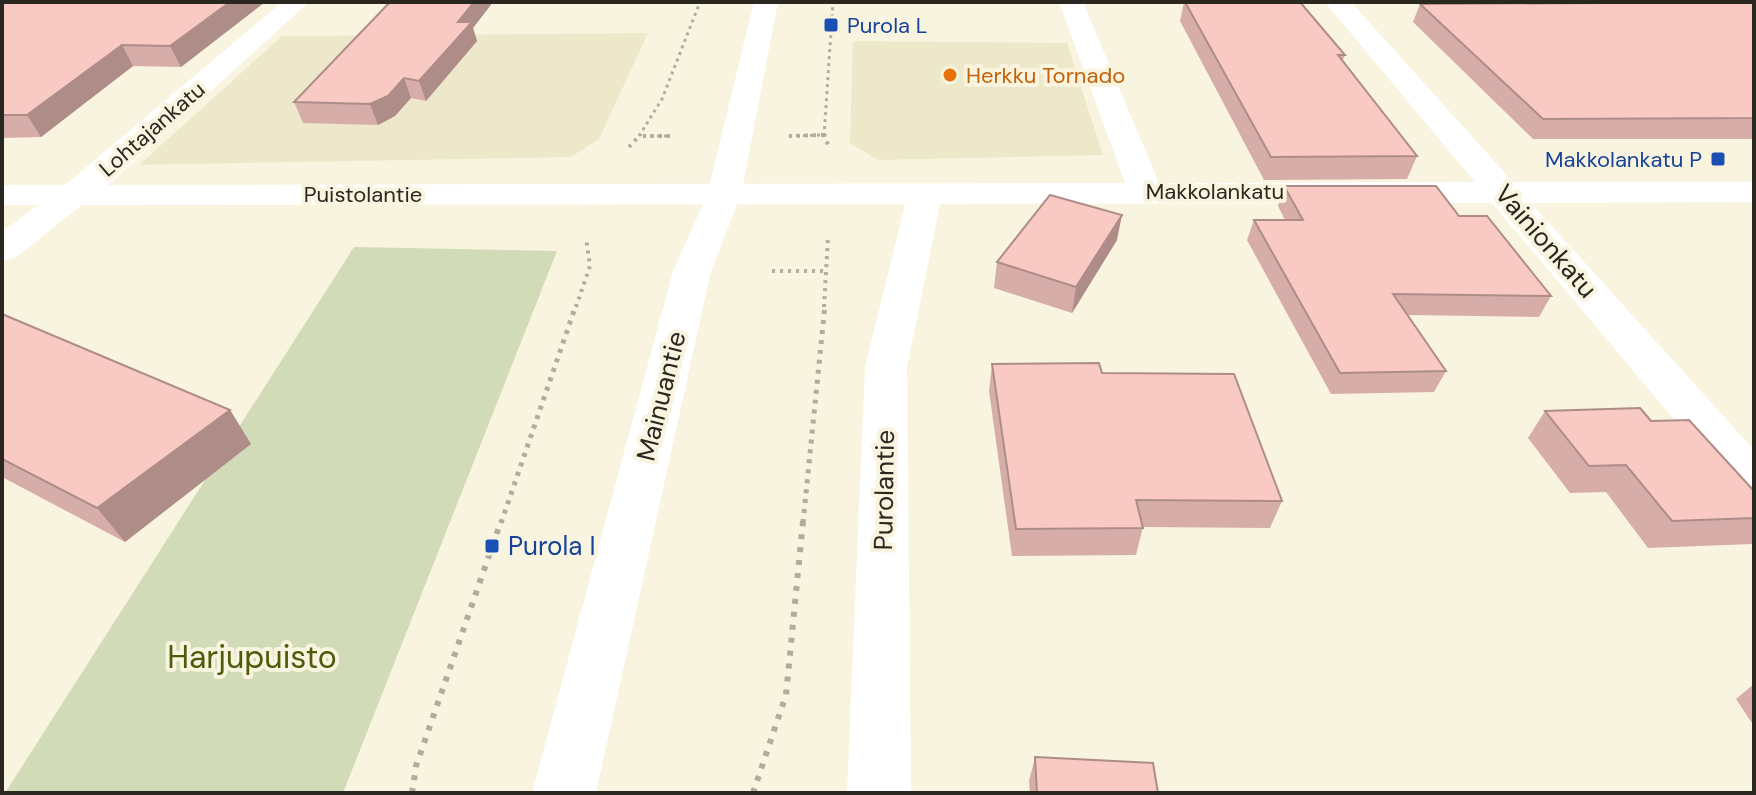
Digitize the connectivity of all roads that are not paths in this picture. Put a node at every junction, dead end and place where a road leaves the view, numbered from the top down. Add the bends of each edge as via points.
1 (297, 2) edge
2 (766, 2) edge
3 (1071, 2) edge
4 (1337, 2) edge
5 (1145, 190) junction
6 (923, 192) junction
7 (1502, 192) junction
8 (1754, 192) edge
9 (72, 194) junction
10 (2, 195) edge
11 (724, 195) junction
12 (2, 250) edge
13 (1754, 481) edge
14 (564, 793) edge
15 (879, 793) edge

1 - 9 street, Lohtajankatu via 111,166
2 - 11 street, Mainuantie
3 - 5 street
4 - 7 street, Vainionkatu
5 - 6 street, Makkolankatu
5 - 7 street, Makkolankatu
6 - 11 street, Makkolankatu
6 - 15 street, Purolantie via 922,218 886,367
7 - 8 street, Makkolankatu
7 - 13 street, Vainionkatu
9 - 10 street, Puistolantie
9 - 11 street, Puistolantie
9 - 12 street, Lohtajankatu
11 - 14 street, Mainuantie via 692,271

